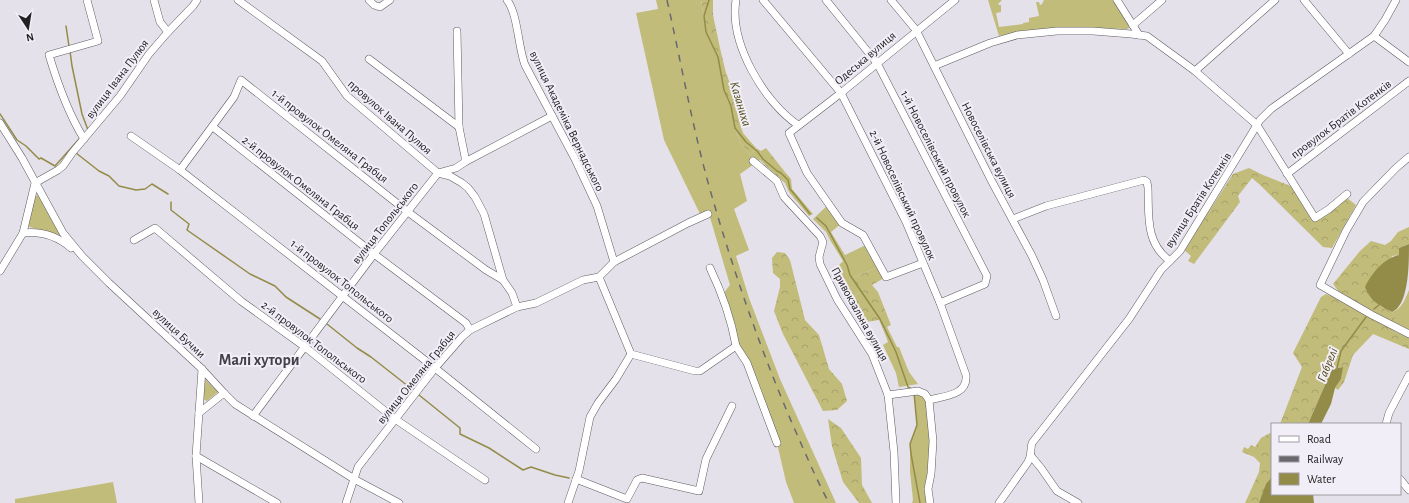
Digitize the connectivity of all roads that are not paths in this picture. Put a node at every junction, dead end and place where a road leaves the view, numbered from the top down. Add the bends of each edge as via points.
1 (87, 0) edge
2 (154, 0) edge
3 (238, 0) edge
4 (369, 0) edge
5 (390, 0) edge
6 (507, 0) edge
7 (736, 0) edge
8 (763, 0) edge
9 (826, 0) edge
10 (892, 0) edge
11 (955, 0) edge
12 (1117, 0) edge
13 (1162, 0) edge
14 (1275, 0) edge
15 (1304, 0) edge
16 (1396, 0) edge
17 (193, 2) edge
18 (1133, 25) junction
19 (916, 30) junction
20 (457, 31) dead end
21 (168, 32) junction
22 (1139, 35) junction
23 (1374, 36) junction
24 (1349, 54) junction
25 (369, 59) dead end
26 (1409, 62) edge
27 (877, 63) junction
28 (934, 66) junction
29 (1195, 71) junction
30 (1409, 81) edge
31 (841, 93) junction
32 (552, 116) junction
33 (0, 123) edge
34 (798, 125) junction
35 (1257, 125) junction
36 (213, 127) junction
37 (459, 127) junction
38 (131, 136) dead end
39 (84, 138) junction
40 (1409, 157) edge
41 (464, 162) junction
42 (753, 162) dead end
43 (180, 170) junction
44 (438, 173) junction
45 (1287, 174) junction
46 (35, 183) junction
47 (1347, 194) dead end
48 (408, 212) junction
49 (708, 214) dead end
50 (1013, 218) junction
51 (23, 233) junction
52 (134, 240) dead end
53 (374, 254) junction
54 (82, 256) junction
55 (1170, 261) junction
56 (614, 262) junction
57 (923, 263) junction
58 (710, 268) dead end
59 (0, 271) edge
60 (599, 277) junction
61 (503, 280) junction
62 (342, 296) junction
63 (940, 303) junction
64 (517, 306) junction
65 (1056, 316) dead end
66 (470, 330) junction
67 (1409, 334) edge
68 (736, 346) junction
69 (305, 347) junction
70 (631, 354) junction
71 (435, 368) junction
72 (202, 369) junction
73 (1409, 375) edge
74 (224, 393) junction
75 (888, 395) junction
76 (929, 400) junction
77 (732, 406) dead end
78 (199, 413) junction
79 (253, 416) junction
80 (396, 419) junction
81 (1386, 423) edge
82 (777, 443) dead end
83 (536, 449) dead end
84 (196, 456) junction
85 (1031, 456) junction
86 (354, 479) junction
87 (576, 479) junction
88 (485, 480) dead end
89 (1401, 480) edge
90 (1409, 490) edge
91 (273, 502) edge
92 (199, 503) edge
93 (346, 503) edge
94 (398, 503) edge
95 (568, 503) edge
96 (896, 503) edge
97 (930, 503) edge
98 (999, 503) edge
99 (1078, 503) edge

1 - 39 street via 98,41 49,55 73,122
2 - 21 street via 160,22
3 - 44 street, провулок Івана Пулюя via 322,61 347,96
4 - 5 street via 380,7
6 - 32 street, вулиця Академіка Вернадського via 514,13 525,65
7 - 34 street via 736,23 750,67 782,112
8 - 31 street, 2-й Новоселівський провулок
9 - 27 street, 1-й Новоселівський провулок
10 - 19 street, Новоселівська вулиця
11 - 19 street, Одеська вулиця
12 - 18 street
13 - 18 street
14 - 29 street
15 - 24 street
16 - 23 street, вулиця Братів Котенків
17 - 21 street, вулиця Івана Пулюя
18 - 22 street
19 - 27 street, Одеська вулиця
19 - 28 street, Новоселівська вулиця
20 - 37 street
21 - 39 street, вулиця Івана Пулюя via 120,96
22 - 28 street via 1057,31 1017,35
22 - 29 street via 1147,36
23 - 24 street, вулиця Братів Котенків
23 - 26 street
24 - 35 street, вулиця Братів Котенків via 1271,109
25 - 37 street
27 - 31 street, Одеська вулиця
27 - 63 street, 1-й Новоселівський провулок via 987,276 985,284
28 - 50 street, Новоселівська вулиця
29 - 35 street
30 - 45 street, провулок Братів Котенків
31 - 34 street, Одеська вулиця
31 - 57 street, 2-й Новоселівський провулок via 906,222
32 - 41 street
32 - 56 street, вулиця Академіка Вернадського via 597,206
33 - 46 street, вулиця Бучми
34 - 57 street, Одеська вулиця via 789,133 807,173 842,223 863,235 886,277
35 - 45 street
35 - 55 street, вулиця Братів Котенків via 1190,237
36 - 43 street
36 - 48 street, 1-й провулок Омеляна Грабця via 234,97 241,80
36 - 53 street, 2-й провулок Омеляна Грабця
37 - 41 street
38 - 43 street, 1-й провулок Топольського
39 - 46 street, вулиця Івана Пулюя via 64,166
40 - 67 street via 1363,202 1320,285
41 - 44 street via 456,168
42 - 75 street, Привокзальна вулиця via 777,181 784,197 820,236 820,264 837,299 872,354
43 - 62 street, 1-й провулок Топольського
44 - 48 street, вулиця Топольського
44 - 61 street via 462,183 475,197 484,214
45 - 47 street via 1315,218
46 - 51 street
46 - 54 street, вулиця Бучми via 63,233
48 - 53 street, вулиця Топольського
48 - 61 street, 1-й провулок Омеляна Грабця
49 - 56 street
50 - 55 street via 1046,206 1144,180 1148,188 1150,230 1154,243
50 - 65 street, Новоселівська вулиця via 1043,280
51 - 54 street via 43,233 55,237
51 - 59 street
52 - 69 street, 2-й провулок Топольського via 155,228 241,301
53 - 62 street, вулиця Топольського
53 - 66 street, 2-й провулок Омеляна Грабця via 466,323
54 - 72 street, вулиця Бучми
55 - 85 street, вулиця Братів Котенків via 1161,270 1129,319 1032,443
56 - 60 street
57 - 63 street, 2-й Новоселівський провулок
58 - 68 street via 730,316
60 - 64 street, вулиця Омеляна Грабця via 583,280 536,303
60 - 70 street
61 - 64 street
62 - 69 street, вулиця Топольського
62 - 71 street, 1-й провулок Топольського
63 - 76 street, 2-й Новоселівський провулок via 967,381 963,388 955,393
64 - 66 street, вулиця Омеляна Грабця
66 - 71 street, вулиця Омеляна Грабця
68 - 70 street via 695,371
68 - 82 street via 747,363
69 - 79 street, вулиця Топольського
69 - 80 street, 2-й провулок Топольського
70 - 87 street via 590,417
71 - 80 street, вулиця Омеляна Грабця
71 - 83 street, 1-й провулок Топольського
72 - 74 street, вулиця Бучми
72 - 78 street
73 - 81 street
74 - 78 street
74 - 79 street, вулиця Бучми
75 - 76 street via 918,390
75 - 96 street, Привокзальна вулиця
76 - 97 street via 933,441 928,489
77 - 87 street via 706,459 699,491 642,478 638,480 627,499
78 - 84 street
79 - 86 street, вулиця Бучми
80 - 86 street, вулиця Омеляна Грабця via 358,467
80 - 88 street, 2-й провулок Топольського
84 - 91 street
84 - 92 street
85 - 98 street, вулиця Братів Котенків
85 - 99 street via 1057,491
86 - 93 street, вулиця Омеляна Грабця
86 - 94 street, вулиця Бучми
87 - 95 street
89 - 90 street

